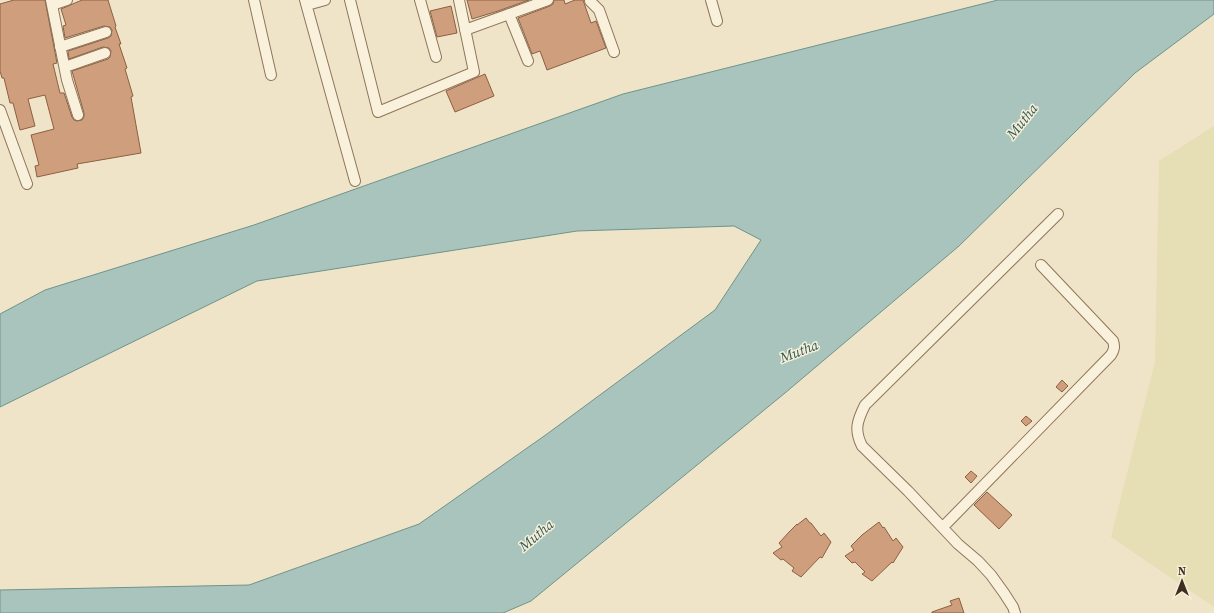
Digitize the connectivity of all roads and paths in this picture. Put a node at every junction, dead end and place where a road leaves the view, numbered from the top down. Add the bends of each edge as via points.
1 (67, 0) edge
2 (254, 0) edge
3 (325, 0) edge
4 (350, 0) edge
5 (420, 0) edge
6 (459, 0) edge
7 (548, 0) edge
8 (590, 0) edge
9 (711, 0) edge
10 (51, 3) edge
11 (306, 3) edge
12 (509, 14) junction
13 (717, 21) dead end
14 (465, 30) junction
15 (106, 32) dead end
16 (60, 47) junction
17 (614, 52) dead end
18 (105, 53) dead end
19 (436, 57) dead end
20 (528, 61) dead end
21 (64, 67) junction
22 (271, 75) dead end
23 (0, 110) edge
24 (78, 115) dead end
25 (355, 181) dead end
26 (27, 184) dead end
27 (1058, 214) dead end
28 (1041, 266) dead end
29 (943, 527) junction
30 (1015, 613) edge

1 - 10 street
2 - 22 street
3 - 11 street
4 - 14 street via 378,112 474,72
5 - 19 street
6 - 14 street
7 - 12 street
8 - 17 street via 599,10
9 - 13 street
10 - 16 street
11 - 25 street
12 - 14 street
12 - 20 street
15 - 16 street
16 - 21 street
18 - 21 street
21 - 24 street
23 - 26 street
27 - 29 street via 865,405 859,418 858,439 862,446
28 - 29 street via 1112,341 1113,352
29 - 30 street via 991,575

